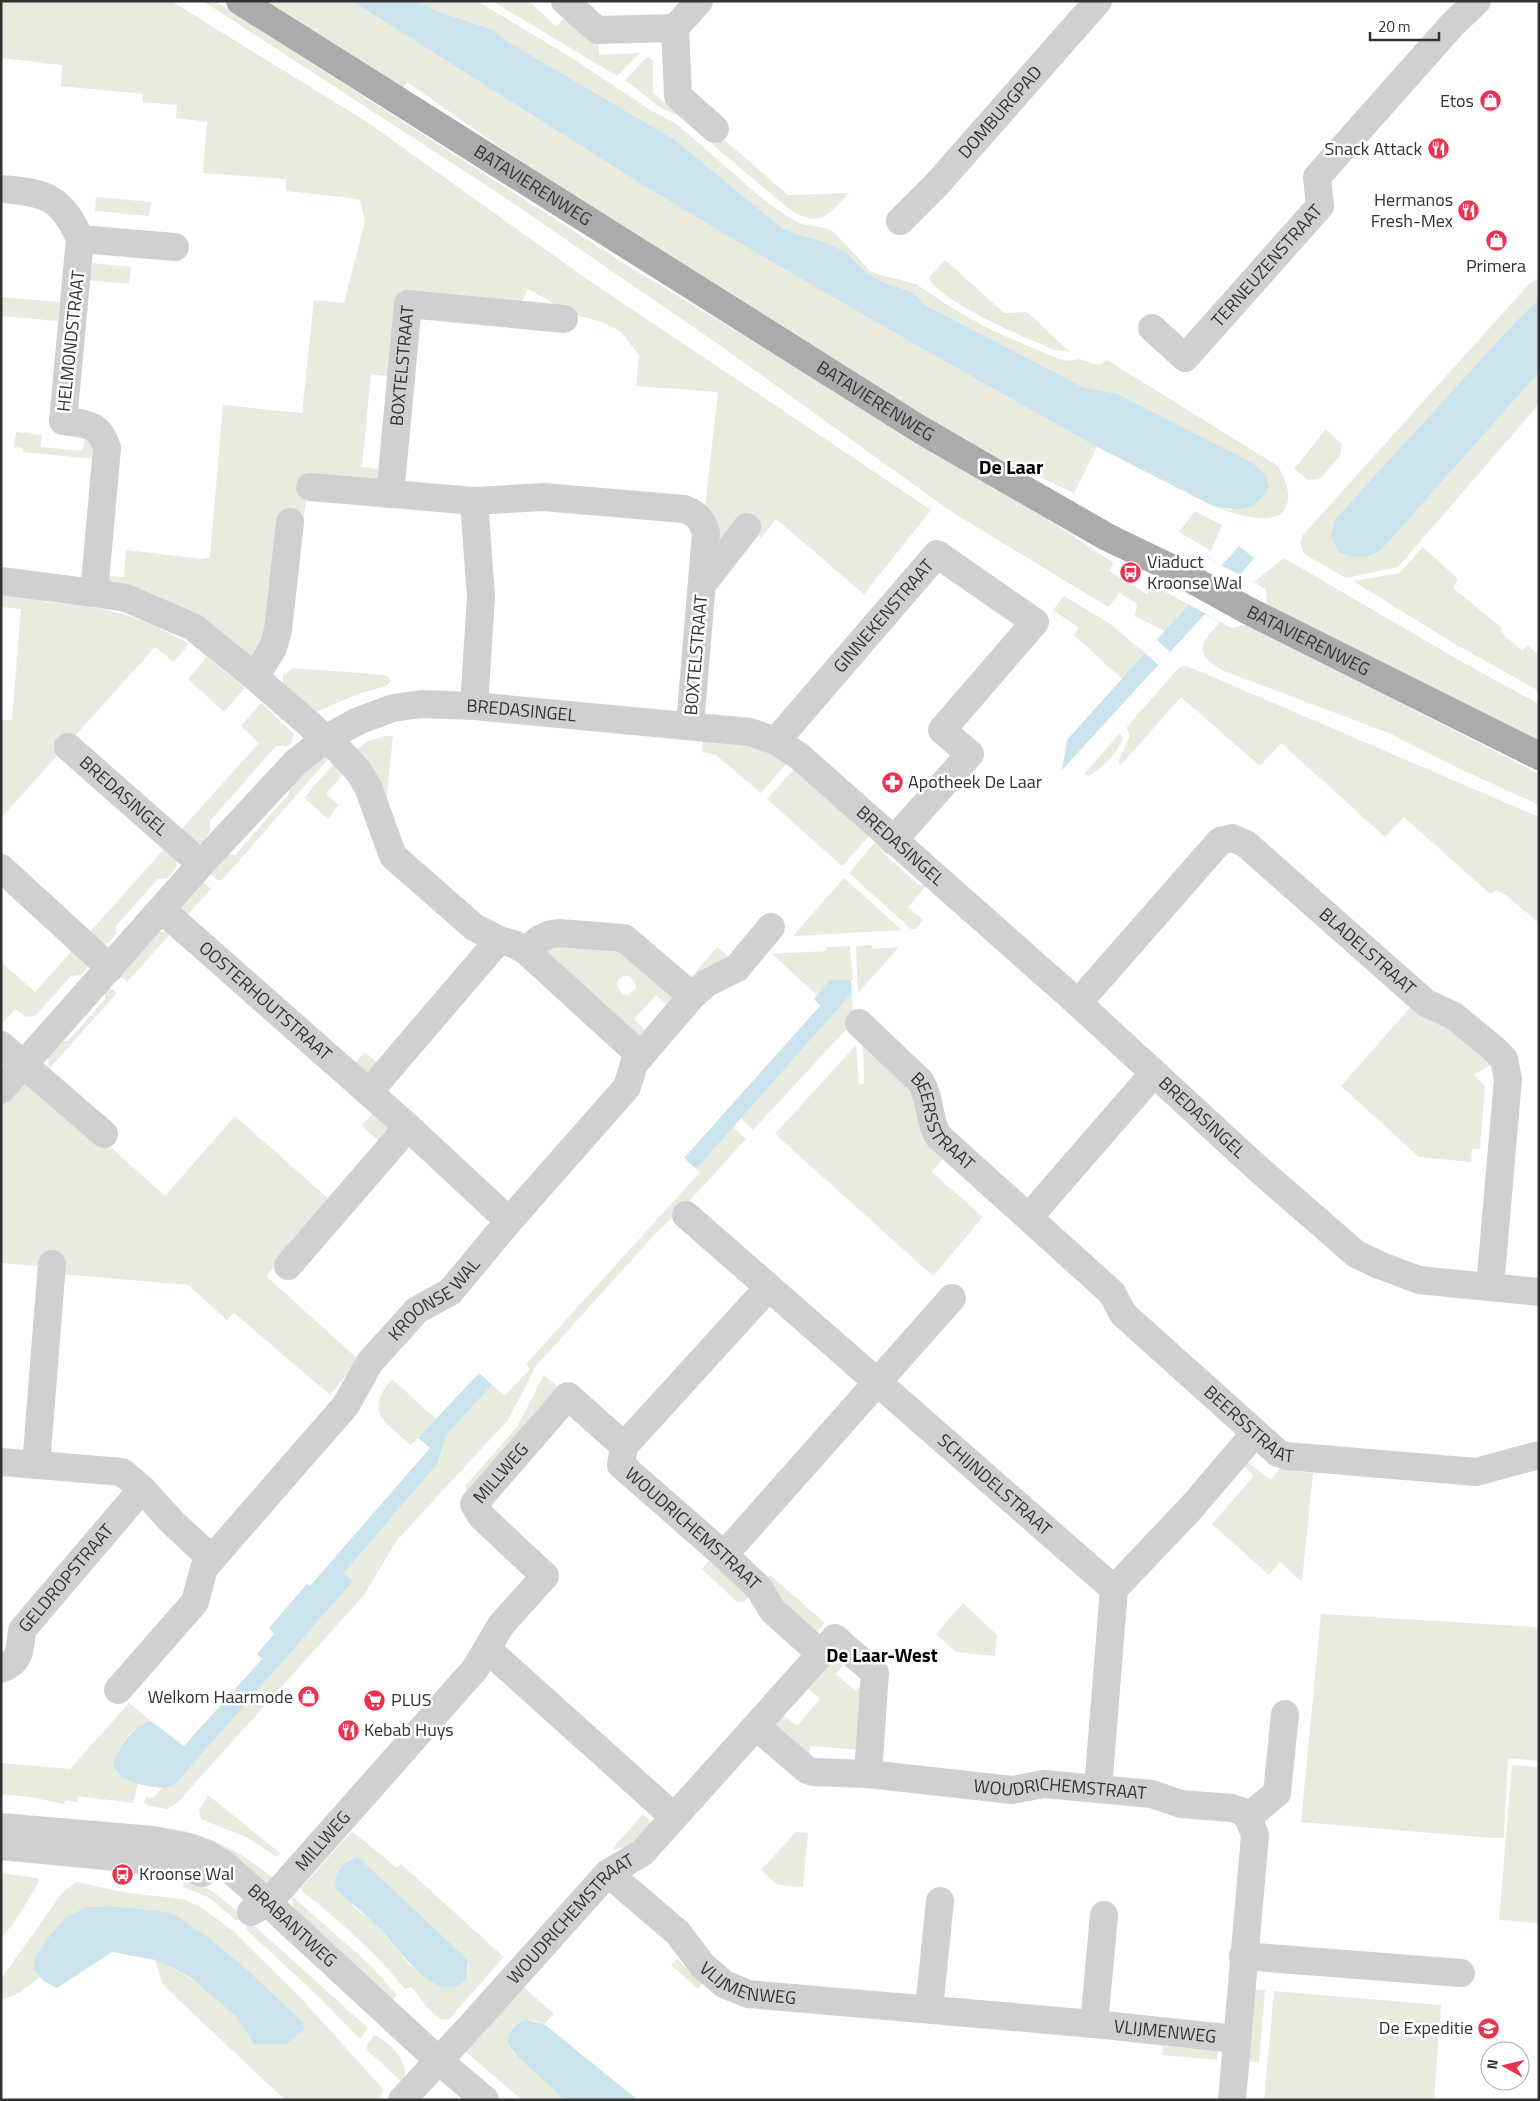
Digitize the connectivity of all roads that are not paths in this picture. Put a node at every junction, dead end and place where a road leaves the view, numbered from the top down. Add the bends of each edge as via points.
1 (240, 1) edge
2 (565, 1) edge
3 (699, 1) edge
4 (1098, 1) edge
5 (1477, 1) edge
6 (675, 28) junction
7 (715, 129) dead end
8 (1, 189) edge
9 (900, 221) dead end
10 (80, 240) junction
11 (175, 246) dead end
12 (564, 318) dead end
13 (1152, 328) dead end
14 (310, 486) dead end
15 (390, 494) junction
16 (474, 501) junction
17 (290, 522) dead end
18 (747, 527) dead end
19 (1, 581) edge
20 (702, 584) junction
21 (94, 593) junction
22 (255, 677) junction
23 (474, 706) junction
24 (690, 725) junction
25 (326, 739) junction
26 (776, 741) junction
27 (68, 746) dead end
28 (1539, 756) edge
29 (893, 841) junction
30 (201, 864) junction
31 (1, 868) edge
32 (162, 909) junction
33 (771, 927) dead end
34 (499, 940) junction
35 (526, 951) junction
36 (110, 968) junction
37 (692, 996) junction
38 (1078, 1003) junction
39 (859, 1023) dead end
40 (1, 1045) edge
41 (641, 1056) junction
42 (24, 1064) junction
43 (1154, 1073) junction
44 (1, 1090) edge
45 (369, 1092) junction
46 (408, 1127) junction
47 (104, 1134) dead end
48 (686, 1215) dead end
49 (1029, 1217) junction
50 (509, 1220) junction
51 (52, 1264) dead end
52 (288, 1266) dead end
53 (1490, 1287) junction
54 (768, 1288) junction
55 (1539, 1292) edge
56 (952, 1298) dead end
57 (876, 1381) junction
58 (1255, 1433) junction
59 (624, 1446) junction
60 (1539, 1455) edge
61 (1, 1462) edge
62 (36, 1465) junction
63 (142, 1489) junction
64 (724, 1555) junction
65 (212, 1559) junction
66 (1114, 1589) junction
67 (487, 1649) junction
68 (821, 1654) junction
69 (1, 1669) edge
70 (118, 1690) dead end
71 (1285, 1714) dead end
72 (756, 1726) junction
73 (868, 1774) junction
74 (1098, 1789) junction
75 (1248, 1817) junction
76 (674, 1818) junction
77 (1, 1827) edge
78 (1, 1846) edge
79 (608, 1873) junction
80 (940, 1901) dead end
81 (260, 1907) junction
82 (1104, 1915) dead end
83 (1243, 1956) junction
84 (1461, 1973) dead end
85 (929, 2009) junction
86 (1094, 2024) junction
87 (1236, 2038) junction
88 (433, 2066) junction
89 (402, 2100) edge
90 (458, 2100) edge
91 (485, 2100) edge
92 (1232, 2100) edge

1 - 28 main road, BATAVIERENWEG via 922,430 1107,537
2 - 6 street via 597,30
3 - 6 street
4 - 9 street, DOMBURGPAD via 938,183
5 - 13 street, TERNEUZENSTRAAT via 1317,177 1320,206 1185,358
6 - 7 street via 678,96
8 - 10 street via 36,192 47,197 66,213
10 - 11 street
10 - 21 street, HELMONDSTRAAT via 63,421 95,428 103,436 107,448
12 - 15 street, BOXTELSTRAAT via 408,304
14 - 15 street, BOXTELSTRAAT
15 - 16 street, BOXTELSTRAAT
16 - 20 street, BOXTELSTRAAT via 543,497 684,509 696,513 706,533
16 - 23 street via 481,597
17 - 22 street via 278,630 273,648
18 - 20 street, BOXTELSTRAAT
19 - 21 street
20 - 24 street, BOXTELSTRAAT
21 - 22 street via 126,598 193,627
22 - 25 street
23 - 24 street, BREDASINGEL
23 - 25 street, BREDASINGEL via 421,704 393,708 358,721
24 - 26 street, BREDASINGEL via 750,732
25 - 30 street, BREDASINGEL via 296,762
25 - 34 street via 359,772 368,787 393,856 474,927
26 - 29 street, BREDASINGEL via 798,756
26 - 29 street, GINNEKENSTRAAT via 937,554 1035,622 942,730 970,754
27 - 30 street, BREDASINGEL
29 - 38 street, BREDASINGEL
30 - 32 street, BREDASINGEL
31 - 36 street
32 - 36 street, BREDASINGEL
32 - 45 street, OOSTERHOUTSTRAAT
33 - 37 street, KROONSE WAL via 737,968 707,983
34 - 35 street
34 - 45 street
35 - 37 street via 537,939 548,934 624,938
35 - 41 street
36 - 42 street, BREDASINGEL
37 - 41 street, KROONSE WAL
38 - 43 street, BREDASINGEL
38 - 53 street, BLADELSTRAAT via 1220,841 1232,838 1246,844 1426,1003 1454,1016 1504,1059 1508,1080
39 - 49 street, BEERSSTRAAT via 921,1082 926,1091 931,1124 938,1136
40 - 42 street
41 - 50 street, KROONSE WAL via 634,1064 627,1087
42 - 44 street, BREDASINGEL
42 - 47 street
43 - 49 street
43 - 53 street, BREDASINGEL via 1356,1254 1419,1280
45 - 46 street, OOSTERHOUTSTRAAT
46 - 50 street, OOSTERHOUTSTRAAT
46 - 52 street
48 - 54 street, SCHIJNDELSTRAAT
49 - 58 street, BEERSSTRAAT via 1112,1293 1123,1314
50 - 65 street, KROONSE WAL via 450,1292 417,1310 370,1362 346,1405
51 - 62 street
53 - 55 street, BREDASINGEL
54 - 57 street, SCHIJNDELSTRAAT
54 - 59 street, WOUDRICHEMSTRAAT
56 - 57 street
57 - 64 street
57 - 66 street, SCHIJNDELSTRAAT
58 - 60 street, BEERSSTRAAT via 1286,1456 1476,1472
58 - 66 street
59 - 64 street, WOUDRICHEMSTRAAT via 621,1465
59 - 67 street, MILLWEG via 568,1396 474,1504 480,1516 545,1576 501,1625
61 - 62 street
62 - 63 street via 122,1472
63 - 65 street
63 - 69 street, GELDROPSTRAAT via 22,1630 20,1656 11,1666
64 - 68 street, WOUDRICHEMSTRAAT via 759,1588 772,1611
65 - 70 street, KROONSE WAL via 204,1568 195,1602
66 - 74 street
67 - 76 street
67 - 81 street, MILLWEG via 475,1669
68 - 72 street, WOUDRICHEMSTRAAT
68 - 73 street, WOUDRICHEMSTRAAT via 835,1638 875,1673
71 - 75 street via 1278,1792
72 - 73 street, WOUDRICHEMSTRAAT via 807,1770
72 - 76 street, WOUDRICHEMSTRAAT
73 - 74 street, WOUDRICHEMSTRAAT via 1012,1790 1044,1784
74 - 75 street, WOUDRICHEMSTRAAT via 1152,1794 1181,1804 1232,1808
75 - 83 street via 1254,1834
76 - 79 street, WOUDRICHEMSTRAAT via 642,1853
77 - 81 street, BRABANTWEG via 151,1840 188,1847 225,1865
78 - 81 street, BRABANTWEG via 178,1863 198,1870
79 - 85 street, VLIJMENWEG via 678,1933 703,1966 724,1984 748,1994
79 - 88 street, WOUDRICHEMSTRAAT
80 - 85 street
81 - 88 street, BRABANTWEG
82 - 86 street, VLIJMENWEG
83 - 84 street
83 - 87 street
85 - 86 street, VLIJMENWEG
86 - 87 street, VLIJMENWEG
87 - 92 street
88 - 89 street, WOUDRICHEMSTRAAT
88 - 90 street, BRABANTWEG
88 - 91 street, BRABANTWEG

